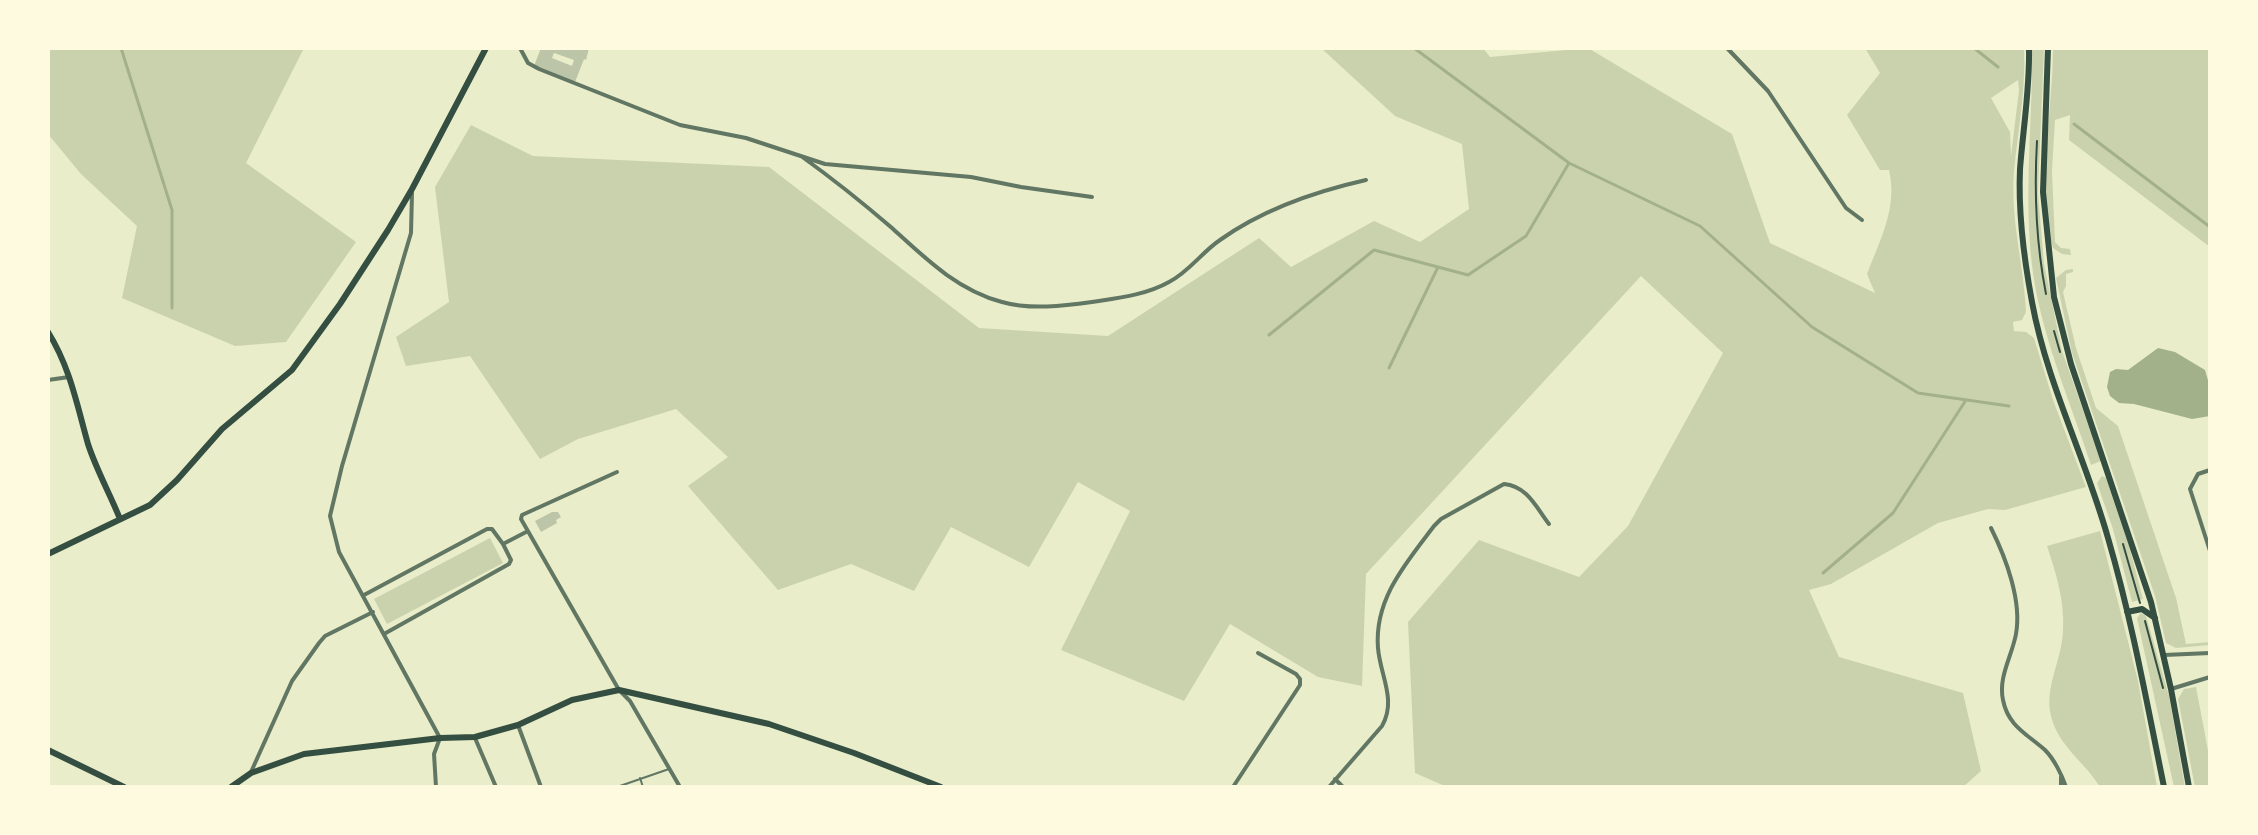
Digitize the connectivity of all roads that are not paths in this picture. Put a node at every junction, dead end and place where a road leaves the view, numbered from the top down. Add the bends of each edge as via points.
1 (486, 48) edge
2 (520, 48) edge
3 (1727, 48) edge
4 (2029, 48) edge
5 (2048, 48) edge
6 (801, 156) junction
7 (1366, 180) dead end
8 (412, 189) junction
9 (1092, 197) dead end
10 (1862, 220) dead end
11 (48, 332) edge
12 (70, 377) junction
13 (48, 380) edge
14 (2105, 465) junction
15 (2210, 470) edge
16 (2088, 471) junction
17 (617, 472) dead end
18 (120, 519) junction
19 (1549, 524) dead end
20 (1991, 528) dead end
21 (528, 531) junction
22 (503, 544) junction
23 (2210, 551) edge
24 (48, 554) edge
25 (364, 595) junction
26 (373, 612) junction
27 (2127, 612) junction
28 (2155, 618) junction
29 (384, 634) junction
30 (1258, 653) dead end
31 (2210, 653) edge
32 (2163, 656) junction
33 (2210, 677) edge
34 (619, 690) junction
35 (2168, 692) junction
36 (518, 725) junction
37 (475, 737) junction
38 (440, 738) junction
39 (48, 750) edge
40 (670, 769) junction
41 (251, 773) junction
42 (640, 778) junction
43 (1335, 779) junction
44 (124, 787) edge
45 (231, 787) edge
46 (436, 787) edge
47 (496, 787) edge
48 (541, 787) edge
49 (617, 787) edge
50 (643, 787) edge
51 (680, 787) edge
52 (941, 787) edge
53 (1233, 787) edge
54 (1329, 787) edge
55 (1343, 787) edge
56 (2063, 787) edge
57 (2164, 787) edge
58 (2189, 787) edge

1 - 8 main road
2 - 6 street via 528,63 539,69 656,116
3 - 10 street via 1768,91 1846,208
4 - 16 main road via 2020,172 2024,247 2044,354
5 - 14 main road via 2043,192 2051,275 2071,364
6 - 7 street via 962,285 1002,303 1042,307 1131,296 1168,283 1220,240 1266,215 1329,188
6 - 9 street via 838,166 971,177
8 - 18 main road via 292,370 222,429 150,505
8 - 25 street via 411,233 330,516 339,552
11 - 12 main road
12 - 13 street
12 - 18 main road via 89,447
14 - 16 main road
14 - 28 main road
15 - 23 street via 2198,474 2190,489
16 - 27 main road
17 - 21 street via 522,515
18 - 24 main road
19 - 43 street via 1525,492 1504,484 1434,526 1393,580 1382,609 1377,649 1388,715
20 - 56 street via 2017,621 2002,698 2018,730 2049,754
21 - 22 street
21 - 34 street
22 - 25 street via 487,529
22 - 29 street via 509,564
25 - 26 street
26 - 29 street
26 - 41 street via 319,643 292,681
27 - 28 main road via 2142,609
27 - 57 main road
28 - 32 main road
29 - 38 street
30 - 53 street via 1296,674 1300,685
31 - 32 street
32 - 35 main road
33 - 35 street
34 - 36 main road via 572,700
34 - 40 street
34 - 52 main road via 769,724
35 - 58 main road
36 - 37 main road
36 - 48 street
37 - 38 main road
37 - 47 street
38 - 41 main road via 304,754
38 - 46 street via 434,754
39 - 44 main road
40 - 42 lane
40 - 51 street
41 - 45 main road
42 - 49 lane
42 - 50 lane
43 - 54 street
43 - 55 street

